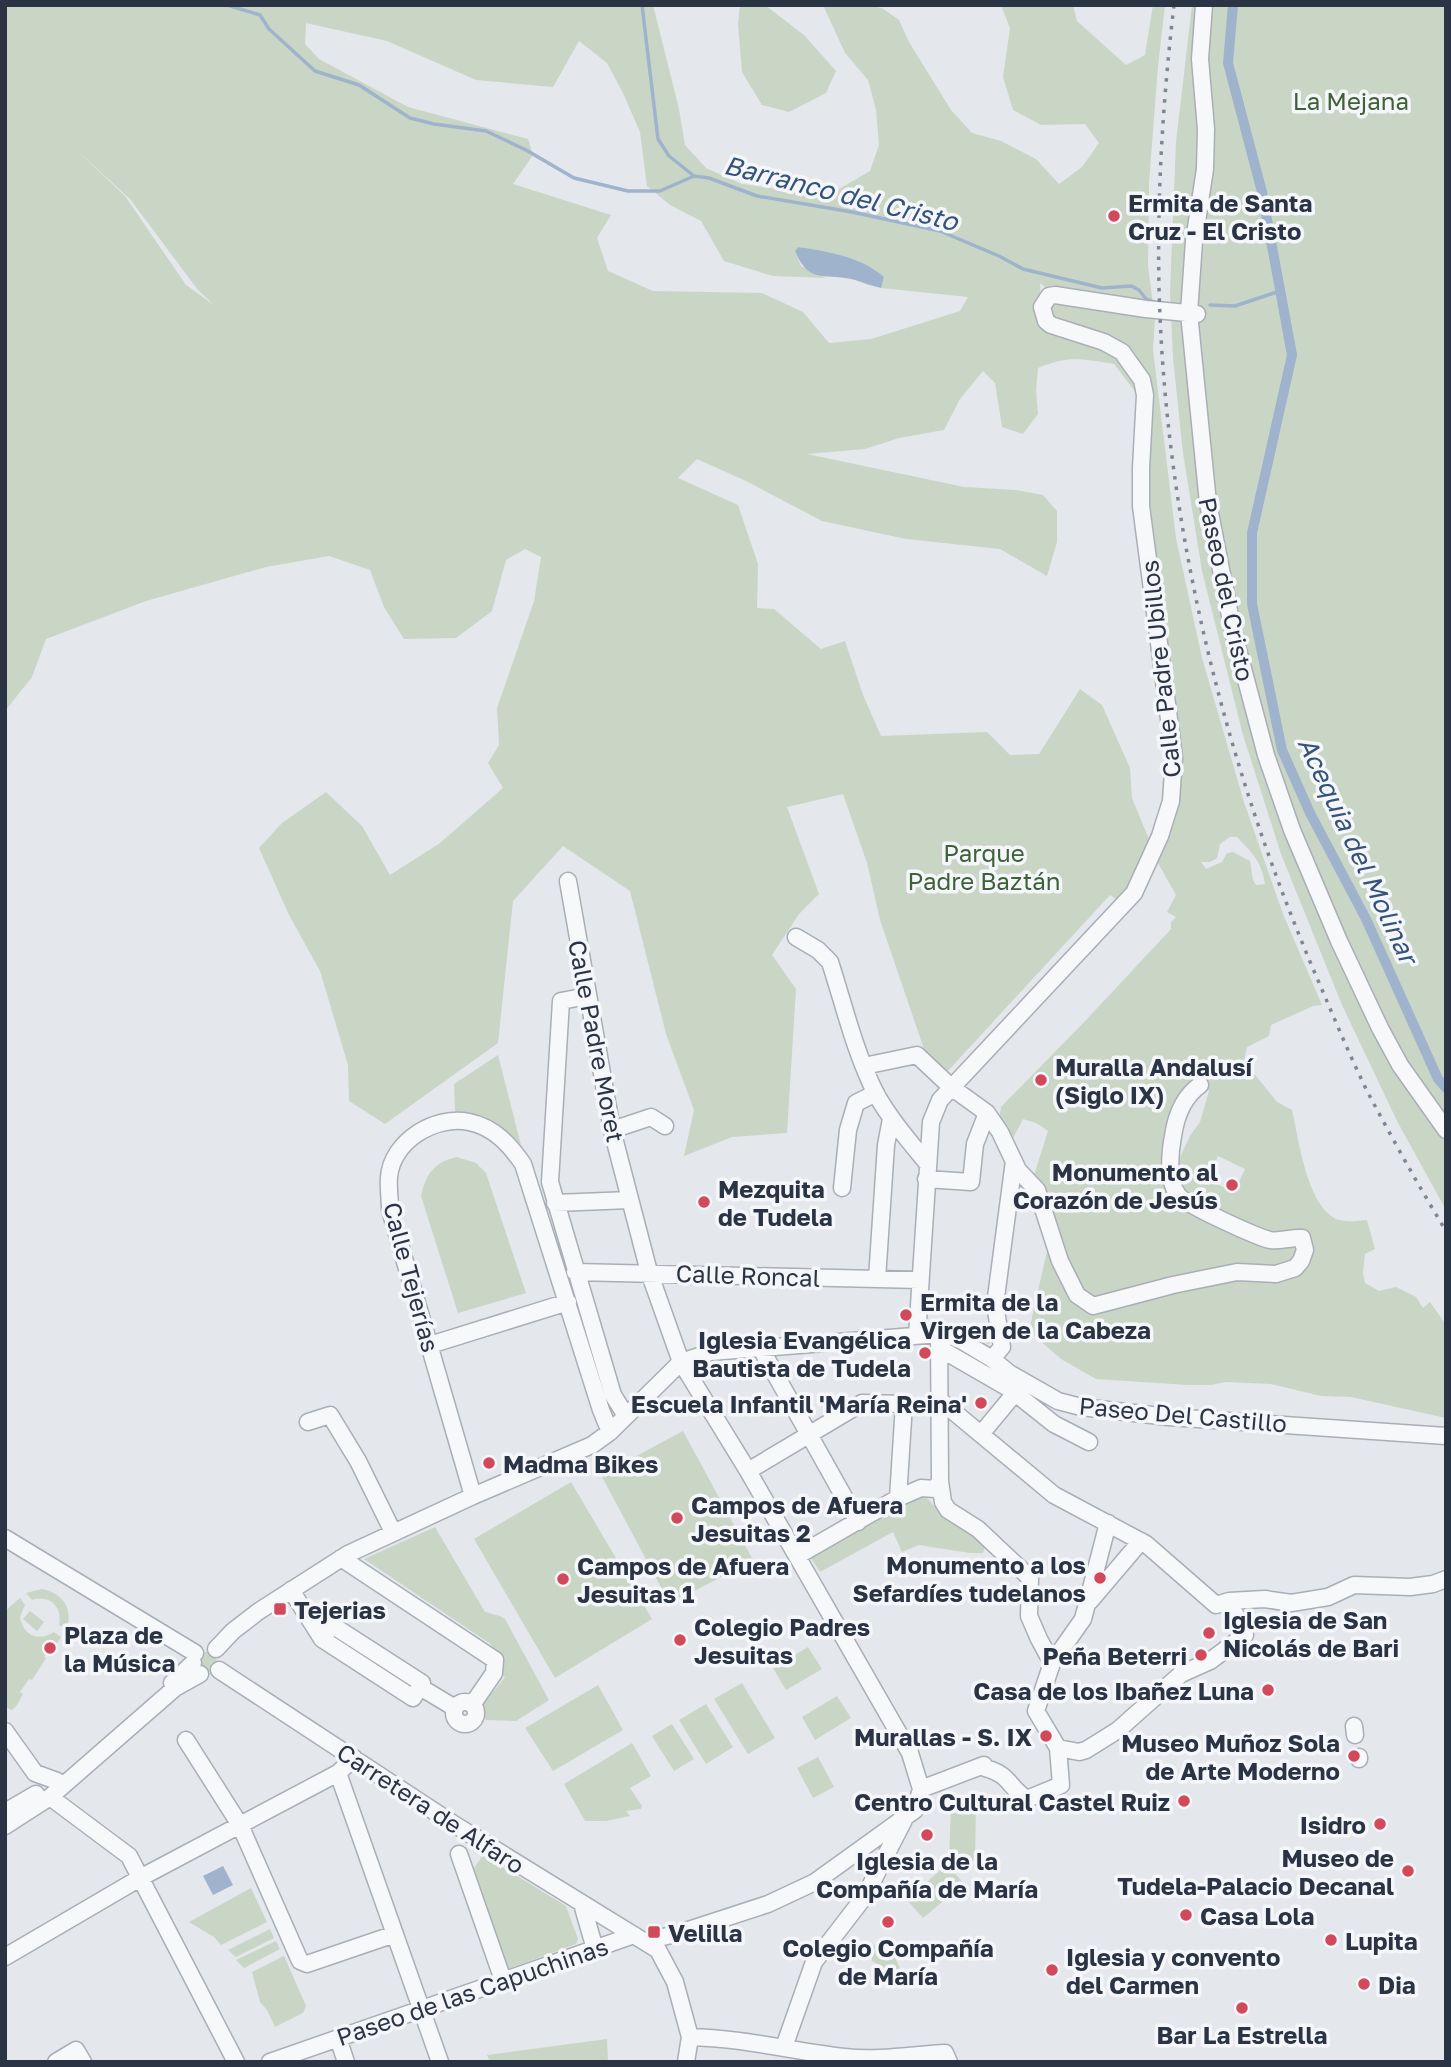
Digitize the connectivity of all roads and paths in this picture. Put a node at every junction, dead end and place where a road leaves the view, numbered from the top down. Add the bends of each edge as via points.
1 (1204, 5) edge
2 (1193, 313) junction
3 (568, 881) dead end
4 (796, 937) dead end
5 (588, 996) junction
6 (864, 1066) junction
7 (1200, 1085) dead end
8 (951, 1087) junction
9 (876, 1093) junction
10 (987, 1113) junction
11 (891, 1119) junction
12 (665, 1126) dead end
13 (612, 1130) junction
14 (1446, 1130) edge
15 (1014, 1161) junction
16 (926, 1171) junction
17 (842, 1188) dead end
18 (630, 1200) junction
19 (555, 1203) junction
20 (575, 1272) junction
21 (649, 1272) junction
22 (877, 1279) junction
23 (920, 1280) junction
24 (568, 1302) junction
25 (917, 1336) junction
26 (939, 1341) junction
27 (430, 1345) junction
28 (760, 1347) junction
29 (992, 1359) junction
30 (681, 1362) junction
31 (1015, 1393) junction
32 (942, 1402) junction
33 (626, 1416) junction
34 (308, 1422) dead end
35 (610, 1432) junction
36 (807, 1434) junction
37 (981, 1434) junction
38 (1446, 1436) edge
39 (1089, 1442) dead end
40 (748, 1471) junction
41 (898, 1479) junction
42 (940, 1481) junction
43 (473, 1496) junction
44 (898, 1498) junction
45 (858, 1522) junction
46 (1108, 1523) junction
47 (393, 1532) junction
48 (5, 1538) edge
49 (1145, 1543) junction
50 (797, 1556) junction
51 (341, 1558) junction
52 (1446, 1579) edge
53 (291, 1590) junction
54 (1229, 1601) junction
55 (1085, 1612) junction
56 (216, 1649) junction
57 (196, 1663) junction
58 (1052, 1663) junction
59 (219, 1670) junction
60 (5, 1731) edge
61 (187, 1740) dead end
62 (1058, 1748) junction
63 (354, 1758) junction
64 (35, 1773) junction
65 (338, 1773) junction
66 (57, 1781) junction
67 (921, 1789) junction
68 (50, 1797) junction
69 (21, 1803) junction
70 (5, 1812) edge
71 (905, 1818) junction
72 (240, 1825) junction
73 (5, 1826) edge
74 (459, 1854) dead end
75 (140, 1878) junction
76 (582, 1905) junction
77 (395, 1934) junction
78 (640, 1938) junction
79 (595, 1948) junction
80 (5, 1957) edge
81 (503, 1980) junction
82 (422, 2009) junction
83 (690, 2037) junction
84 (338, 2038) junction
85 (784, 2047) junction
86 (947, 2057) edge
87 (56, 2062) edge
88 (83, 2062) edge
89 (236, 2062) edge
90 (270, 2062) edge
91 (346, 2062) edge
92 (440, 2062) edge
93 (686, 2062) edge

1 - 2 street, Paseo del Cristo via 1200,59 1205,169 1194,242
2 - 8 street, Calle Padre Ubillos via 1055,295 1042,307 1051,325 1122,352 1142,380 1141,506 1174,757 1171,801 1134,892
2 - 14 street, Paseo del Cristo via 1209,514 1233,631 1266,755 1292,830 1380,1028
3 - 5 street, Calle Padre Moret
4 - 6 street via 830,962
5 - 13 street, Calle Padre Moret
5 - 19 street via 561,1001 550,1182
6 - 8 street via 917,1055
6 - 9 street
7 - 15 street via 1189,1093 1174,1127 1171,1164 1177,1195 1272,1241 1302,1238 1305,1250 1295,1268 1276,1274 1237,1272 1093,1306 1077,1295 1059,1261 1037,1190
8 - 10 street
8 - 16 street, Calle Padre Ubillos via 931,1122
9 - 11 street
9 - 17 street via 856,1103 848,1130
10 - 15 street
10 - 16 street via 975,1144 971,1182
11 - 16 street
11 - 22 street
12 - 13 street via 651,1117
13 - 18 street, Calle Padre Moret
15 - 29 street via 995,1305 1002,1347
16 - 23 street, Calle Padre Ubillos
18 - 19 street
18 - 21 street, Calle Padre Moret
19 - 20 street
20 - 21 street, Calle Roncal
20 - 33 street via 613,1395
21 - 22 street, Calle Roncal
21 - 30 street, Calle Padre Moret
22 - 23 street, Calle Roncal
23 - 25 street, Calle Padre Ubillos
24 - 27 street
24 - 27 street, Calle Tejerías via 523,1164 508,1142 468,1122 442,1122 415,1135 396,1153 388,1176 390,1210
24 - 35 street, Calle Tejerías
25 - 26 street
25 - 28 street
26 - 29 street, Paseo Del Castillo via 957,1338
26 - 31 street
26 - 32 street
27 - 43 street, Calle Tejerías
28 - 30 street via 711,1352
28 - 36 street
29 - 38 street, Paseo Del Castillo via 1009,1374 1058,1401 1102,1411
30 - 33 street
30 - 40 street, Calle Padre Moret
31 - 37 street
31 - 39 street via 1054,1424
32 - 37 street
32 - 42 street
33 - 35 street
34 - 47 street via 330,1415
35 - 43 street via 592,1445
36 - 40 street
36 - 41 street via 862,1403 904,1404
36 - 45 street
37 - 46 street via 1054,1495
40 - 50 street, Calle Padre Moret
41 - 42 street
41 - 44 street
42 - 44 street via 935,1489 921,1488
42 - 58 street via 948,1510 978,1530 1030,1578 1029,1616
43 - 47 street
44 - 45 street
45 - 50 street
46 - 49 street
46 - 55 street
47 - 51 street
48 - 57 street
49 - 54 street via 1210,1601 1216,1605
49 - 55 street
50 - 67 street, Calle Padre Moret via 910,1754
51 - 53 street
51 - 53 street via 495,1660 494,1672 463,1707 420,1687 422,1683 332,1625 322,1639
52 - 54 street via 1410,1587 1354,1585 1328,1597 1291,1603
53 - 56 street via 233,1631
54 - 62 street via 1245,1635 1210,1661 1181,1674 1118,1730 1079,1752
55 - 58 street
56 - 57 street via 202,1647
56 - 59 street via 222,1657
57 - 59 street via 212,1675
57 - 66 street
57 - 68 street
58 - 62 street via 1036,1711
59 - 63 street, Carretera de Alfaro
60 - 64 street
61 - 72 street
62 - 67 street via 1061,1785 1038,1795 1020,1795 1005,1775 984,1765
63 - 65 street
63 - 76 street, Carretera de Alfaro
64 - 66 street
64 - 69 street
65 - 72 street
65 - 77 street
66 - 69 street
67 - 71 street via 915,1810
68 - 73 street
68 - 75 street via 129,1856
69 - 70 street
71 - 78 street, Paseo de las Capuchinas via 815,1882 780,1899 676,1934
71 - 85 street via 864,1896 813,1963
72 - 75 street
72 - 77 street via 300,1961 307,1964
74 - 81 street
75 - 80 street
75 - 89 street
76 - 78 street, Carretera de Alfaro
76 - 79 street
77 - 82 street
78 - 79 street, Paseo de las Capuchinas
78 - 83 street, Carretera de Alfaro via 658,1950 667,1964
79 - 81 street, Paseo de las Capuchinas
81 - 82 street, Paseo de las Capuchinas
82 - 84 street, Paseo de las Capuchinas
82 - 92 street
83 - 85 street
83 - 93 street
84 - 90 street, Paseo de las Capuchinas
84 - 91 street
85 - 86 street via 870,2059
87 - 88 street via 76,2050

